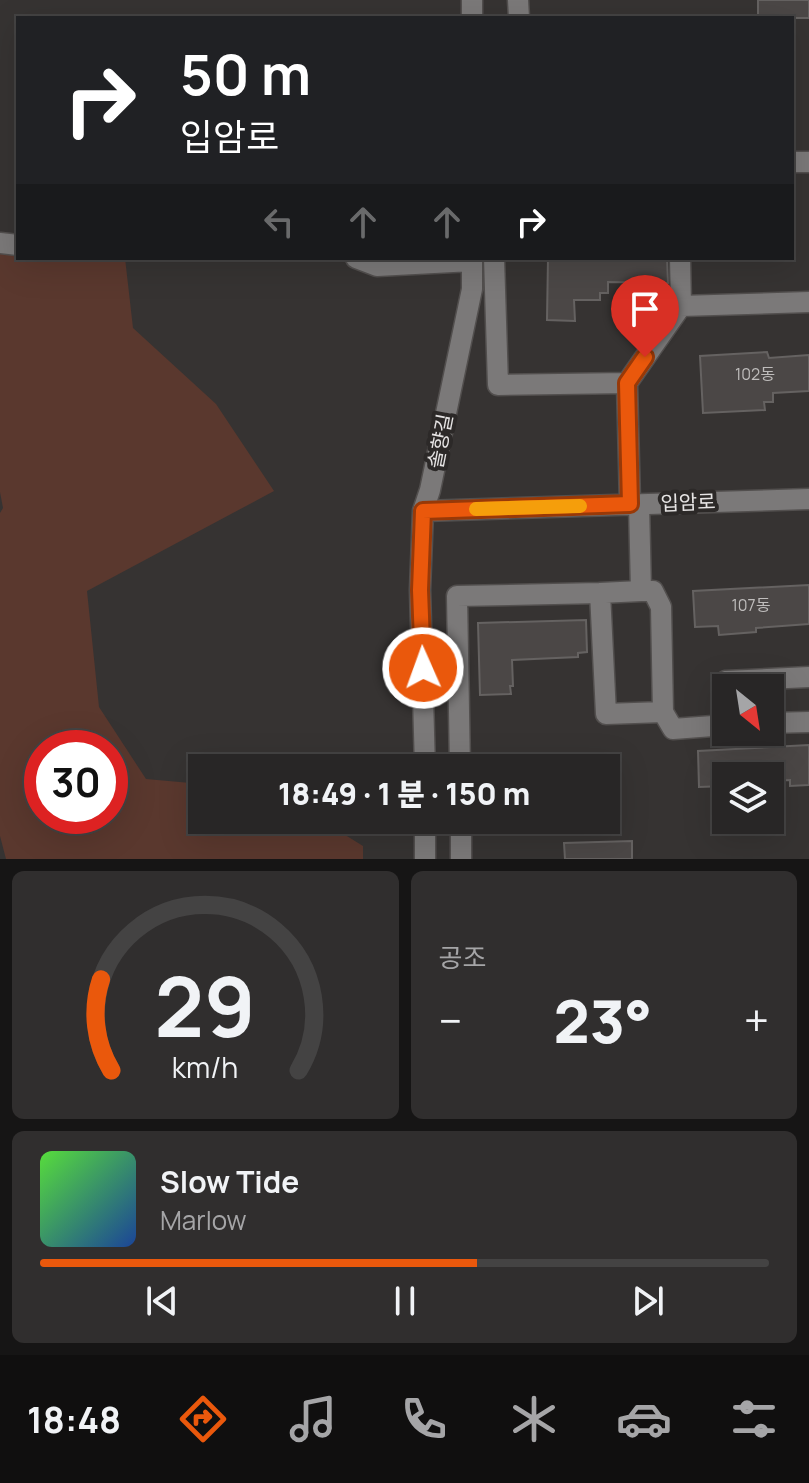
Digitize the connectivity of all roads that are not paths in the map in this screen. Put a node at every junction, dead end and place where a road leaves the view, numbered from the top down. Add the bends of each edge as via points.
1 (361, 260) edge
2 (472, 260) edge
3 (494, 260) edge
4 (680, 260) edge
5 (809, 302) edge
6 (681, 306) junction
7 (627, 383) junction
8 (809, 499) edge
9 (634, 504) junction
10 (423, 511) junction
11 (641, 591) junction
12 (600, 593) junction
13 (809, 677) edge
14 (784, 678) edge
15 (663, 712) junction
16 (809, 722) edge
17 (784, 723) edge
18 (712, 726) edge
19 (425, 754) edge
20 (460, 754) edge
21 (425, 834) edge
22 (461, 834) edge
23 (425, 859) edge
24 (461, 859) edge

1 - 2 street via 377,266
2 - 10 street, 솔향길 via 472,289
3 - 7 street via 498,385
4 - 6 street
5 - 6 street
6 - 7 street
7 - 9 street
8 - 9 street, 입암로
9 - 10 street, 입암로
9 - 11 street
10 - 19 street, 솔향길
11 - 12 street
11 - 15 street via 653,591 661,607
12 - 15 street via 606,714
12 - 20 street via 457,596
13 - 14 street
15 - 18 street via 673,729
16 - 17 street
21 - 23 street
22 - 24 street

